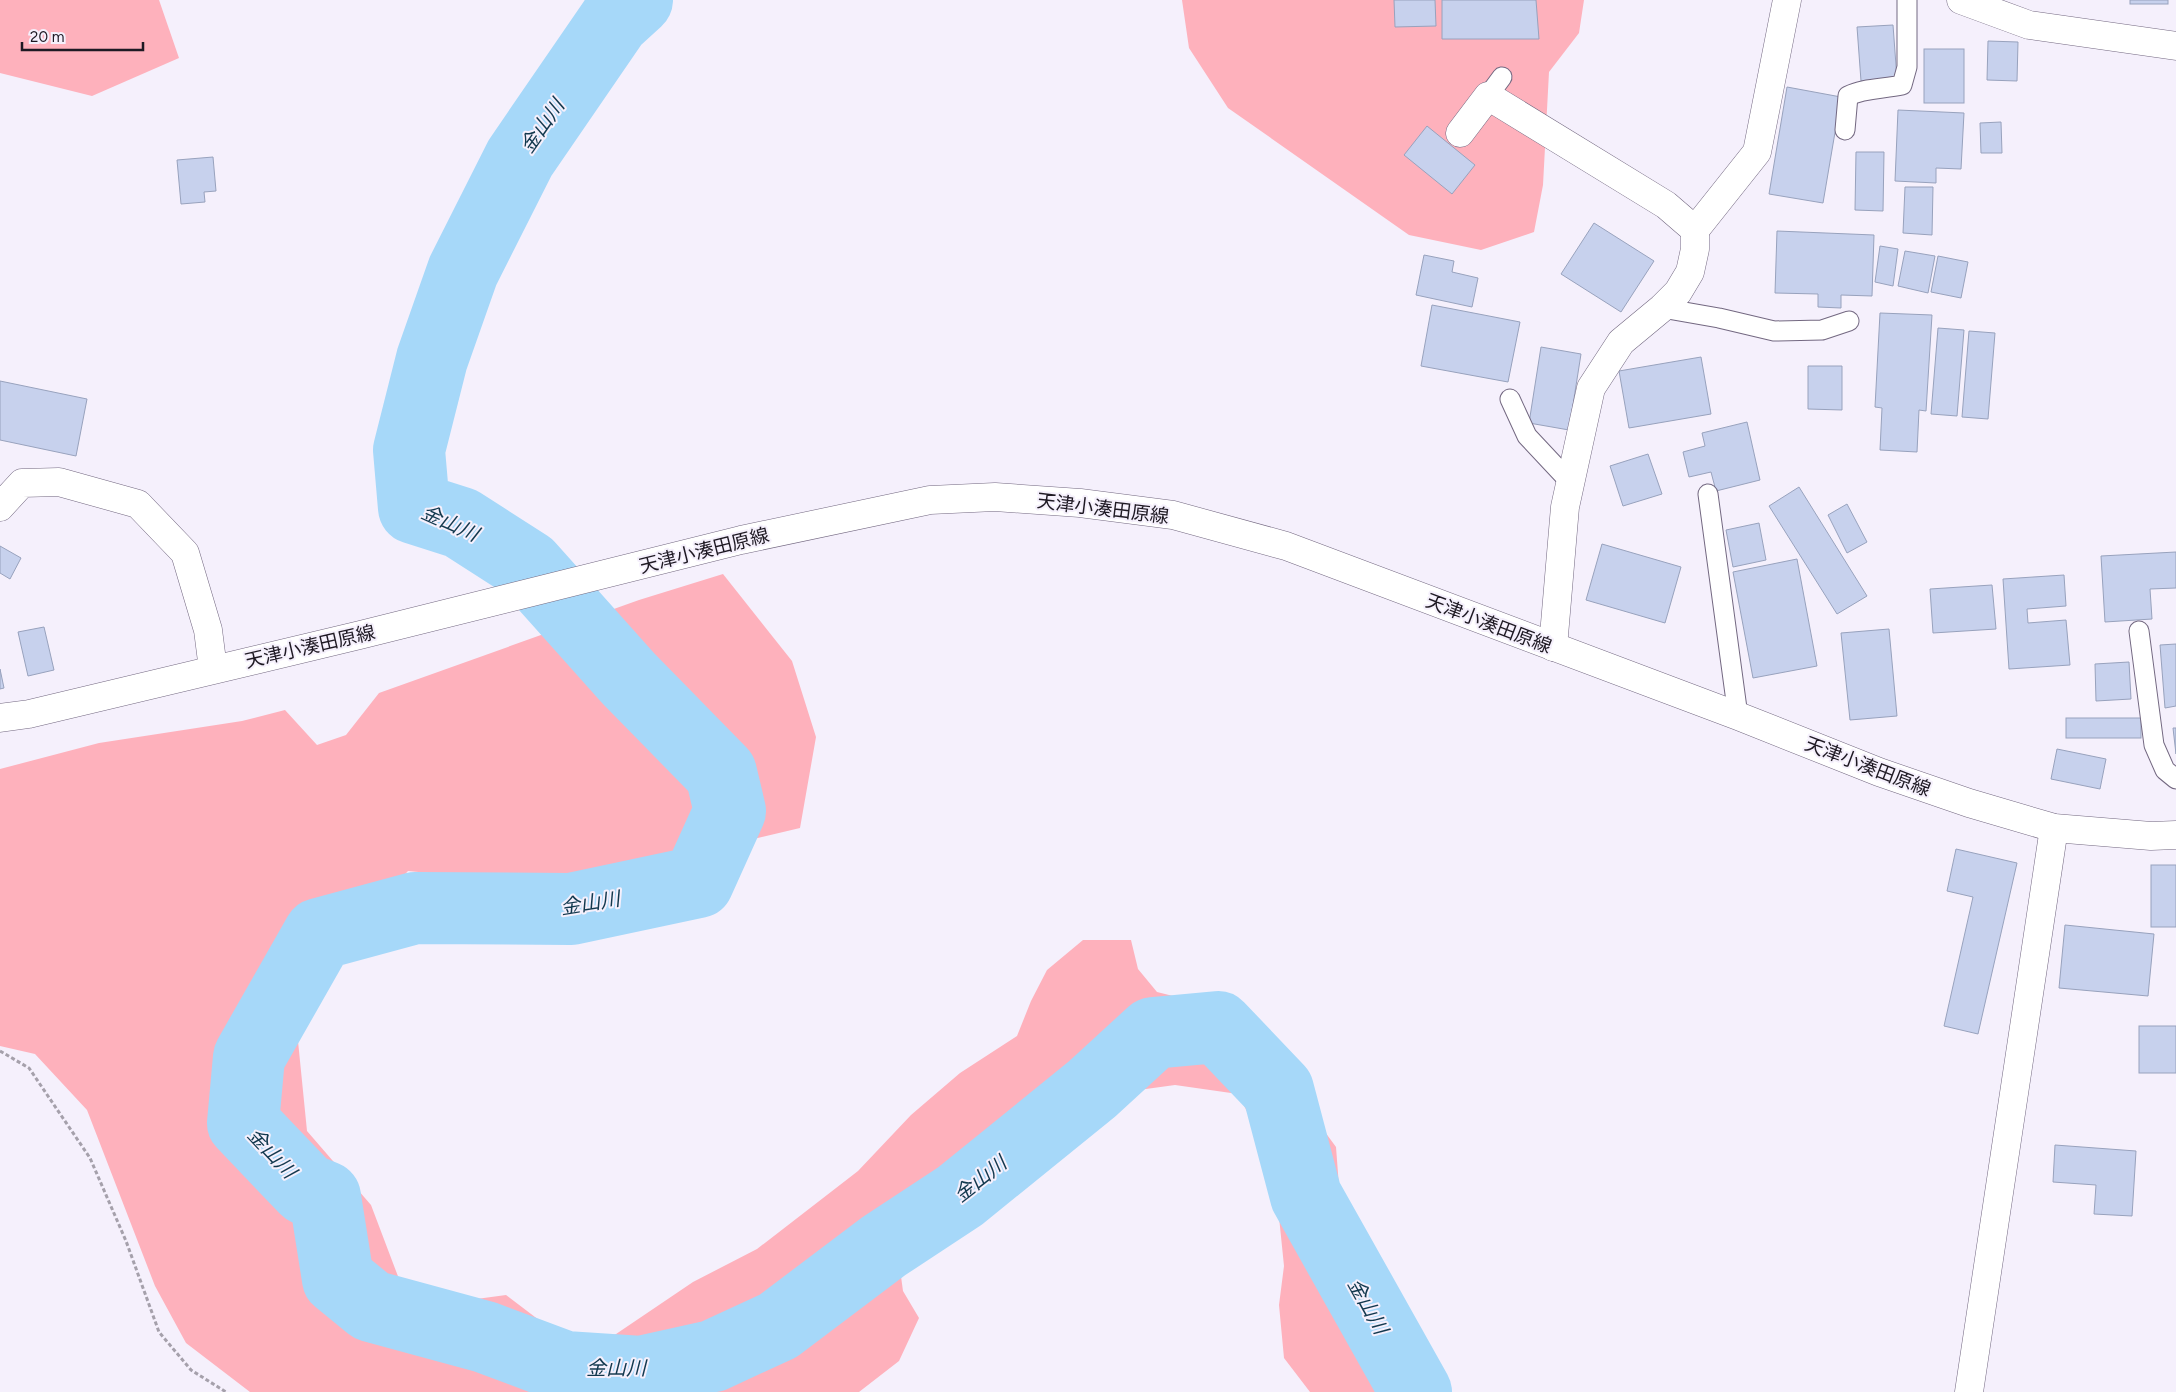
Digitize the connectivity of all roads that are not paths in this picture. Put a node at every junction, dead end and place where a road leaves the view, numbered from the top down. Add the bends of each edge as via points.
1 (1787, 0) edge
2 (1907, 0) edge
3 (1970, 1) edge
4 (2176, 46) edge
5 (1845, 130) dead end
6 (1460, 133) dead end
7 (1695, 230) junction
8 (1662, 308) junction
9 (1849, 321) dead end
10 (1510, 399) dead end
11 (1571, 483) junction
12 (1708, 494) dead end
13 (0, 507) edge
14 (2139, 631) dead end
15 (1553, 647) junction
16 (212, 669) junction
17 (1738, 716) junction
18 (0, 718) edge
19 (2176, 779) edge
20 (2054, 828) junction
21 (2176, 835) edge
22 (1969, 1392) edge

1 - 7 main road via 1757,152
2 - 5 lane via 1907,67 1902,85 1859,91 1848,96
3 - 4 main road via 2029,25
6 - 7 main road via 1495,87 1666,205
7 - 8 main road via 1690,272 1678,292
8 - 9 lane via 1774,331 1822,330
8 - 11 main road via 1621,342 1591,388
10 - 11 lane via 1527,436
11 - 15 main road via 1565,507
12 - 17 lane
13 - 16 main road via 22,484 59,482 138,504 185,553 208,630
14 - 19 lane via 2154,745 2165,770
15 - 16 main road, 天津小湊田原線 via 1286,546 1173,515 1070,502 995,497 930,500 741,540
15 - 17 main road, 天津小湊田原線
16 - 18 main road, 天津小湊田原線 via 29,714
17 - 20 main road, 天津小湊田原線 via 1897,778
20 - 21 main road, 天津小湊田原線
20 - 22 main road

